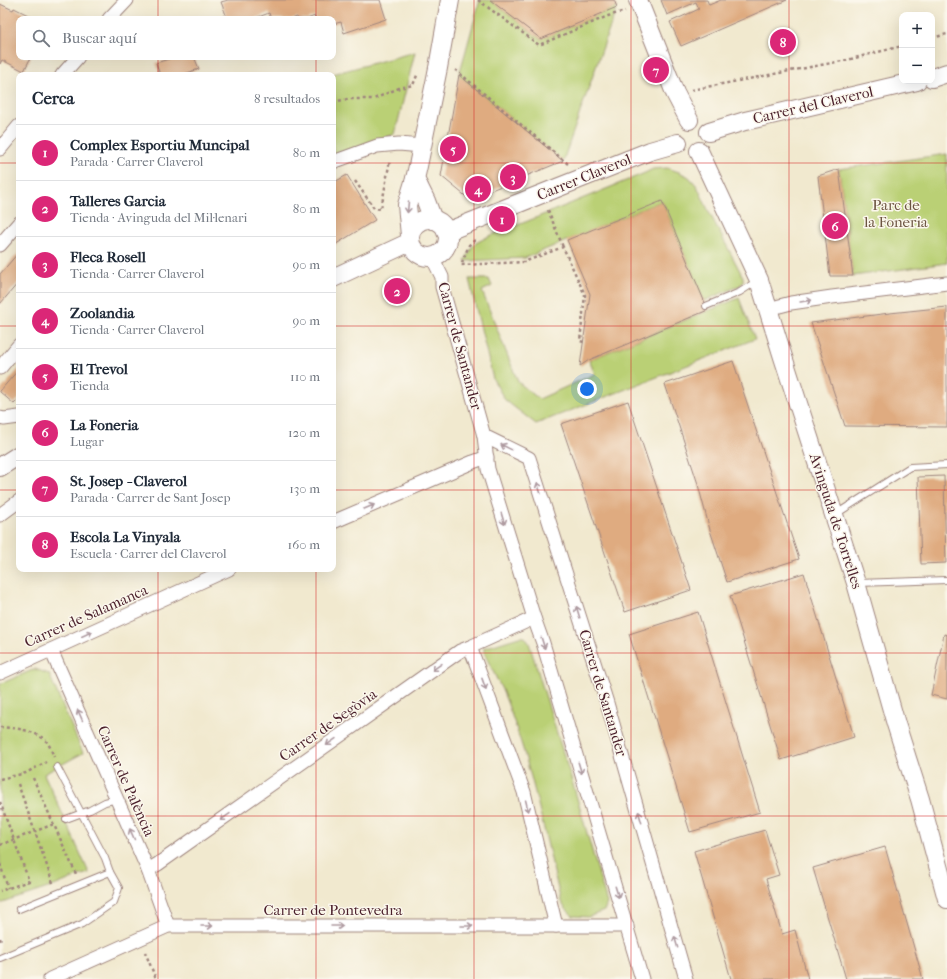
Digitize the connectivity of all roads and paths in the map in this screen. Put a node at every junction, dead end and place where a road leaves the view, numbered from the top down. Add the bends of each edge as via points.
1 (127, 0) edge
2 (450, 0) edge
3 (478, 0) edge
4 (640, 4) edge
5 (116, 7) edge
6 (947, 34) edge
7 (935, 37) edge
8 (899, 47) edge
9 (75, 60) edge
10 (438, 68) junction
11 (65, 72) edge
12 (947, 74) edge
13 (935, 77) edge
14 (904, 84) edge
15 (675, 93) junction
16 (336, 101) edge
17 (689, 120) junction
18 (16, 130) edge
19 (709, 132) junction
20 (16, 137) edge
21 (678, 143) junction
22 (393, 144) junction
23 (422, 146) junction
24 (0, 149) edge
25 (699, 151) junction
26 (336, 161) edge
27 (415, 179) junction
28 (355, 181) dead end
29 (575, 181) junction
30 (548, 210) dead end
31 (433, 220) junction
32 (16, 226) edge
33 (446, 232) junction
34 (410, 238) junction
35 (477, 239) dead end
36 (0, 245) edge
37 (563, 247) junction
38 (432, 257) junction
39 (336, 276) edge
40 (759, 280) junction
41 (947, 283) edge
42 (706, 306) dead end
43 (768, 309) junction
44 (584, 342) dead end
45 (16, 349) edge
46 (0, 368) edge
47 (16, 417) edge
48 (0, 418) edge
49 (484, 436) junction
50 (16, 457) edge
51 (487, 457) junction
52 (947, 465) edge
53 (0, 467) edge
54 (16, 502) edge
55 (0, 515) edge
56 (835, 515) junction
57 (336, 521) edge
58 (222, 572) edge
59 (947, 580) edge
60 (856, 583) junction
61 (534, 618) junction
62 (470, 647) junction
63 (51, 650) junction
64 (0, 673) edge
65 (0, 727) edge
66 (54, 758) junction
67 (57, 767) joint
68 (33, 778) dead end
69 (0, 779) edge
70 (18, 784) dead end
71 (117, 799) junction
72 (0, 802) edge
73 (81, 814) junction
74 (66, 819) joint
75 (53, 824) junction
76 (34, 832) junction
77 (14, 840) junction
78 (0, 845) edge
79 (0, 864) edge
80 (148, 870) junction
81 (110, 872) junction
82 (78, 876) dead end
83 (54, 886) dead end
84 (8, 888) junction
85 (0, 891) edge
86 (947, 900) edge
87 (19, 909) dead end
88 (168, 926) junction
89 (556, 926) junction
90 (627, 926) junction
91 (0, 938) edge
92 (0, 942) edge
93 (146, 956) dead end
94 (0, 958) edge
95 (50, 979) edge
96 (156, 979) edge
97 (642, 979) edge
98 (686, 979) edge

1 - 5 street
2 - 10 street
3 - 4 path via 539,45
4 - 15 street
6 - 7 path
8 - 15 path via 847,60
9 - 11 street
10 - 16 path via 420,70 413,85 374,99
10 - 23 street
10 - 29 path via 457,71 568,164
12 - 13 street
14 - 19 street, Carrer del Claverol via 745,121
15 - 17 street
17 - 19 street via 703,123
17 - 21 street via 681,125 677,133
18 - 24 street
19 - 25 street via 707,145
20 - 24 street
21 - 25 street via 685,151
21 - 29 street, Carrer Claverol via 650,151
22 - 23 street
22 - 26 street via 377,146
22 - 28 path via 381,210 374,208
23 - 27 street
25 - 40 street, Avinguda de Torrelles
27 - 31 street
27 -> 34 street via 406,205
29 - 33 street, Carrer Claverol
30 - 37 path
31 - 33 street via 445,228
31 - 34 street via 416,224
32 - 36 street
33 - 38 street via 446,246 439,255
34 - 38 street via 412,248 416,252 421,256
34 - 39 street
35 - 37 path via 469,244 461,264 524,262
37 - 44 path via 585,295 580,341
38 - 49 street, Carrer de Santander via 442,277 442,287
40 - 42 lane via 740,292
40 - 43 street, Avinguda de Torrelles
43 -> 41 street via 832,297
43 - 56 street, Avinguda de Torrelles
45 - 46 street
47 - 48 street
49 - 51 street, Carrer de Santander
98 -> 49 street, Carrer de Santander via 607,703 529,458
50 - 53 street
57 -> 51 street
51 -> 61 street, Carrer de Santander via 488,469
52 - 56 lane via 910,467
54 - 55 street
56 - 60 street, Avinguda de Torrelles
63 -> 58 street, Carrer de Salamanca
59 - 60 lane
60 - 86 street, Avinguda de Torrelles
61 - 62 street, Carrer de Segòvia
61 -> 90 street, Carrer de Santander
62 -> 80 street, Carrer de Segòvia via 460,651
62 -> 89 street via 524,792
63 - 64 street, Carrer de Salamanca
71 -> 63 street, Carrer de Palència
65 - 66 path via 37,734 48,743
66 - 67 path
66 - 69 path via 26,773
67 - 73 lane
68 - 75 path
70 - 76 path
71 - 73 lane
80 -> 71 street, Carrer de Palència
72 - 77 path
73 - 74 lane
73 - 81 lane
74 - 75 path
75 - 76 path
75 - 82 path
76 - 77 path
76 - 83 path
77 - 78 path
77 - 84 path via 29,881
79 - 84 path
80 - 88 street, Carrer de Palència
81 - 87 lane
81 - 94 lane via 119,888 114,902 82,924
84 - 85 path
88 -> 89 street, Carrer de Pontevedra
88 - 95 street, Carrer de Pontevedra
89 - 90 street, Carrer de Pontevedra
90 - 97 street, Carrer de Santander
91 - 92 path
93 - 96 path

